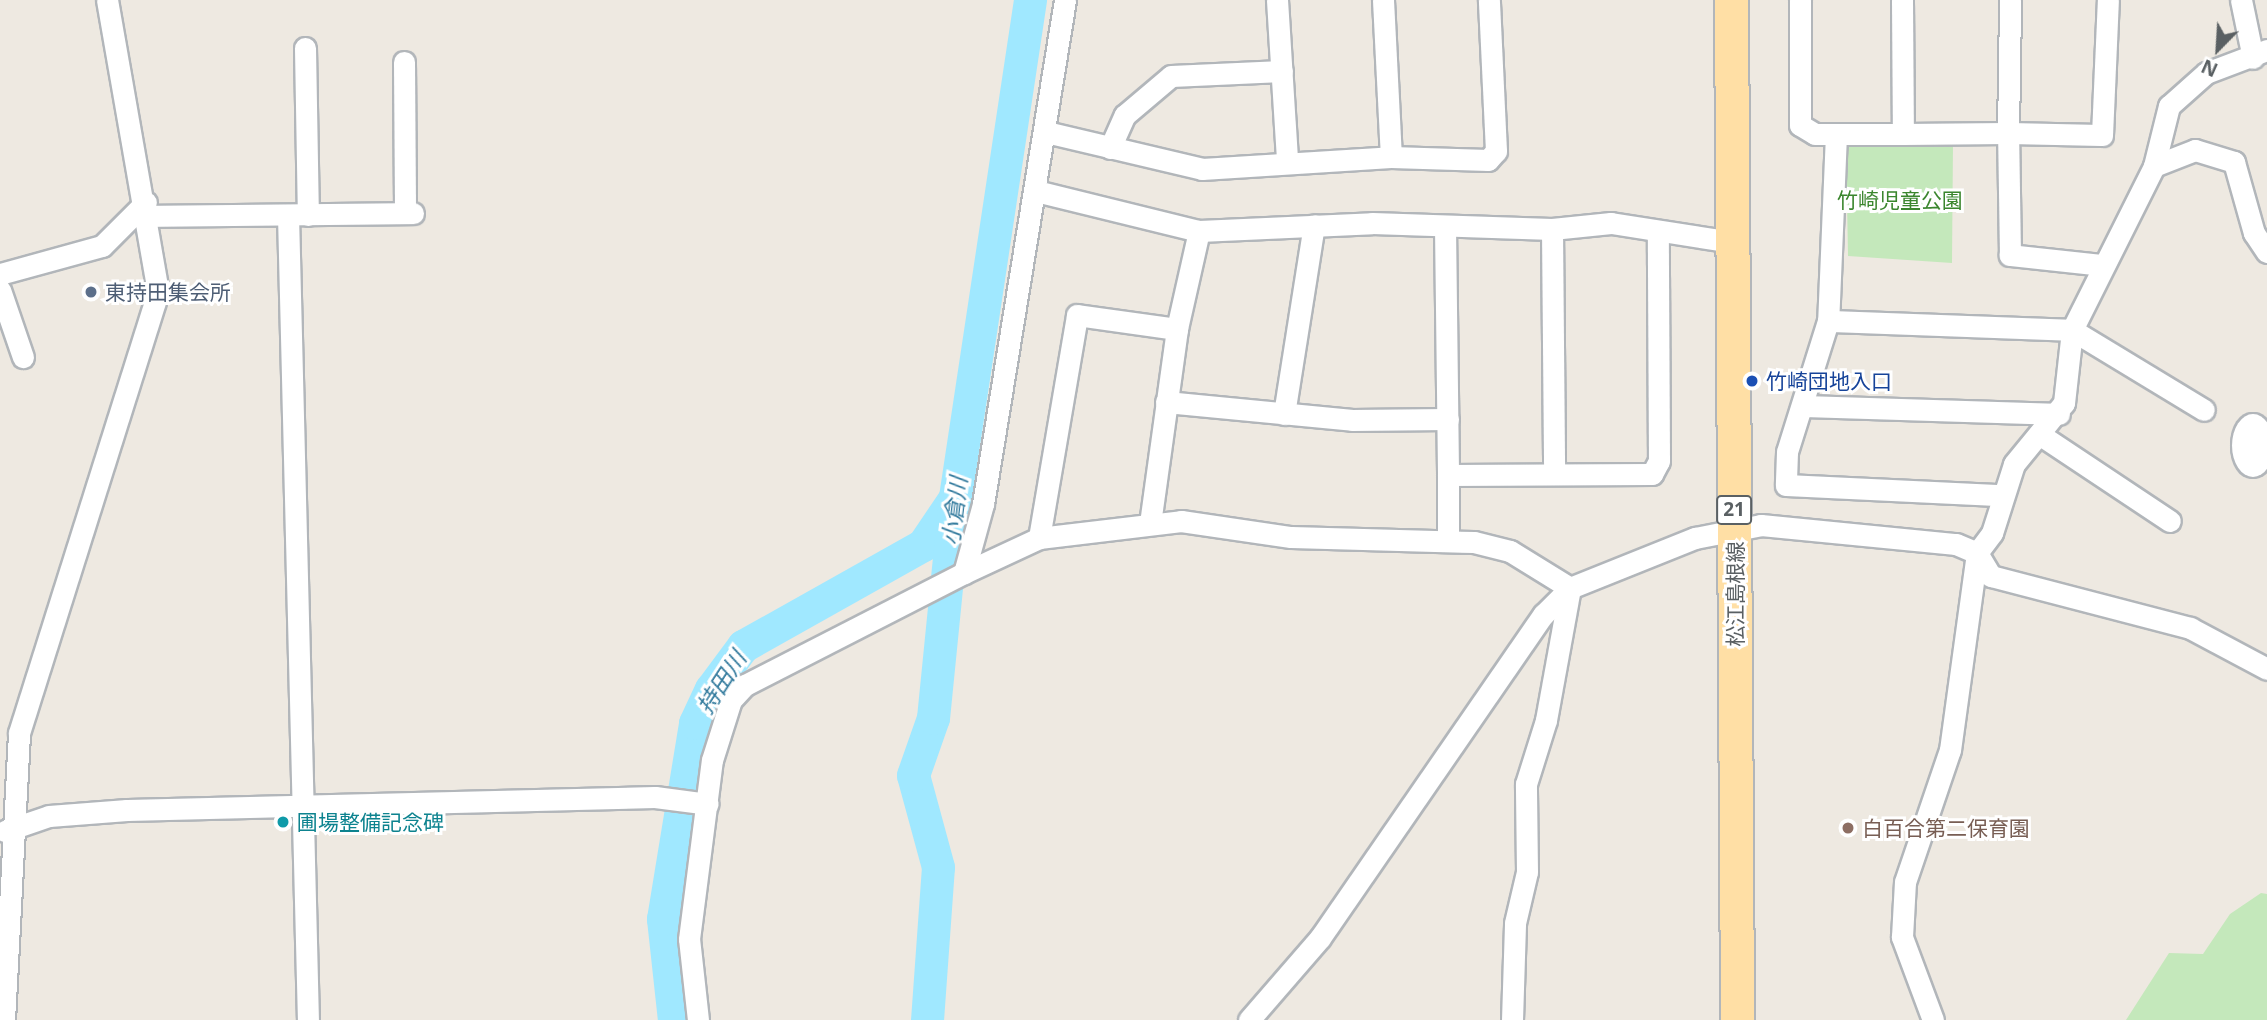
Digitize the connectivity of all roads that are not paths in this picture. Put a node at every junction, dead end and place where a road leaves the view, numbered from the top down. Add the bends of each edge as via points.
1 (107, 0) edge
2 (1065, 0) edge
3 (1277, 0) edge
4 (1383, 0) edge
5 (1489, 0) edge
6 (1731, 0) edge
7 (1800, 0) edge
8 (1902, 0) edge
9 (2010, 0) edge
10 (2108, 0) edge
11 (2241, 0) edge
12 (305, 48) dead end
13 (2260, 54) edge
14 (404, 62) dead end
15 (1282, 71) junction
16 (1046, 132) junction
17 (2008, 133) junction
18 (1836, 134) junction
19 (1903, 134) junction
20 (1110, 148) junction
21 (1391, 157) junction
22 (1287, 160) junction
23 (2154, 166) junction
24 (1035, 191) junction
25 (147, 209) junction
26 (298, 215) junction
27 (1314, 225) junction
28 (1445, 226) junction
29 (1552, 229) junction
30 (1199, 231) junction
31 (1658, 232) junction
32 (1732, 242) junction
33 (2267, 252) edge
34 (2102, 265) junction
35 (0, 274) edge
36 (0, 290) edge
37 (1828, 321) junction
38 (1177, 328) junction
39 (2072, 330) junction
40 (23, 357) dead end
41 (1166, 402) junction
42 (1806, 406) junction
43 (2204, 410) dead end
44 (1284, 414) junction
45 (2059, 414) junction
46 (1448, 419) junction
47 (2039, 434) junction
48 (1555, 473) junction
49 (1448, 475) junction
50 (2002, 495) junction
51 (2170, 521) dead end
52 (1150, 523) junction
53 (1734, 527) junction
54 (1040, 538) junction
55 (1448, 541) junction
56 (1977, 553) junction
57 (962, 574) junction
58 (1570, 588) junction
59 (2264, 661) edge
60 (8, 784) edge
61 (704, 803) junction
62 (304, 804) junction
63 (7, 830) edge
64 (4, 1020) edge
65 (308, 1020) edge
66 (698, 1020) edge
67 (1249, 1020) edge
68 (1512, 1020) edge
69 (1737, 1020) edge
70 (1933, 1020) edge

1 - 25 street
2 - 16 street
3 - 15 street
4 - 21 street
5 - 21 street via 1496,151 1488,160
6 - 32 main road, 松江島根線 / 21
7 - 18 street via 1800,125
8 - 19 street
9 - 17 street
10 - 17 street via 2102,135
11 - 13 street
12 - 26 street
13 - 23 street via 2185,86 2169,106
14 - 26 street via 409,213
15 - 20 street via 1171,76 1125,115
15 - 22 street
16 - 20 street
16 - 24 street
17 - 19 street
17 - 34 street via 2010,256
18 - 19 street
18 - 37 street
20 - 22 street via 1202,169
21 - 22 street
23 - 33 street via 2195,150 2234,162 2254,233
23 - 34 street
24 - 30 street
24 - 57 street via 983,504
25 - 26 street
25 - 35 street via 102,246
25 - 60 street via 158,276 154,316 23,718
26 - 62 street
27 - 28 street
27 - 30 street
27 - 44 street
28 - 29 street
28 - 46 street
29 - 31 street via 1611,222
29 - 48 street
30 - 38 street
31 - 32 street
31 - 48 street via 1659,461 1651,474
32 - 53 main road, 松江島根線 / 21
34 - 39 street
36 - 40 street
37 - 39 street
37 - 42 street
38 - 41 street
38 - 54 street via 1077,314
39 - 43 street
39 - 45 street
41 - 44 street
41 - 52 street
42 - 45 street
42 - 50 street via 1787,452 1786,485
44 - 46 street
45 - 47 street
46 - 49 street
47 - 50 street via 2014,464
47 - 51 street
48 - 49 street
49 - 55 street
50 - 56 street via 1992,533
52 - 54 street
52 - 55 street via 1181,521 1290,537
53 - 56 street via 1956,544
53 - 58 street
53 - 69 main road, 松江島根線 / 21
54 - 57 street
55 - 58 street via 1510,551
56 - 59 street via 1991,576 2190,628
56 - 70 street via 1950,750 1905,882 1902,937
57 - 61 street via 745,685 721,718
58 - 67 street via 1529,633 1306,957
58 - 68 street via 1546,720 1526,784 1527,872 1515,923
60 - 63 street
61 - 62 street via 661,797
61 - 66 street via 689,939
62 - 63 street via 49,816
62 - 65 street
63 - 64 street

